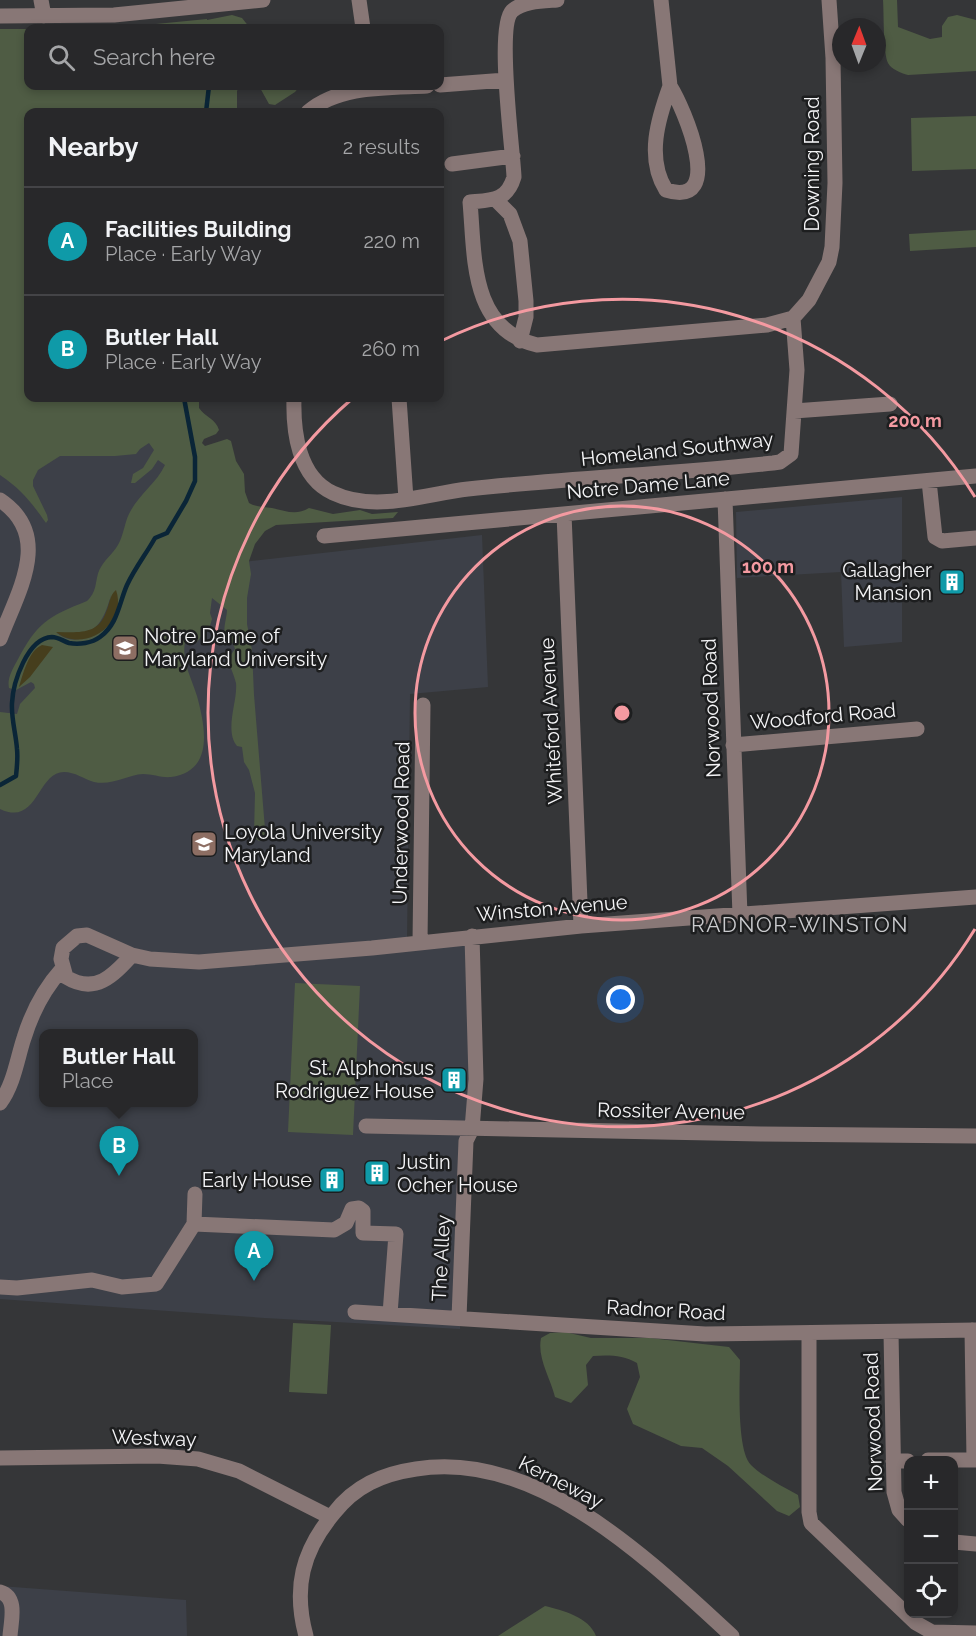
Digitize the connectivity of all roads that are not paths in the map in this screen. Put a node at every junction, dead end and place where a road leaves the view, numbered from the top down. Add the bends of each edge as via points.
1 (40, 0) edge
2 (263, 0) edge
3 (360, 0) edge
4 (557, 0) edge
5 (661, 0) edge
6 (829, 0) edge
7 (172, 5) edge
8 (0, 16) edge
9 (44, 16) junction
10 (363, 24) edge
11 (506, 80) junction
12 (444, 85) edge
13 (670, 86) junction
14 (363, 90) edge
15 (314, 108) edge
16 (513, 156) junction
17 (452, 164) dead end
18 (496, 200) junction
19 (793, 318) junction
20 (520, 341) junction
21 (294, 402) edge
22 (399, 402) edge
23 (890, 404) dead end
24 (794, 411) junction
25 (976, 476) edge
26 (929, 481) junction
27 (406, 499) junction
28 (0, 500) edge
29 (725, 500) junction
30 (564, 514) junction
31 (324, 536) dead end
32 (976, 538) edge
33 (0, 639) edge
34 (423, 705) dead end
35 (917, 729) dead end
36 (732, 745) junction
37 (976, 897) edge
38 (740, 915) junction
39 (581, 926) junction
40 (472, 936) junction
41 (420, 942) junction
42 (132, 955) junction
43 (62, 969) junction
44 (0, 1103) edge
45 (366, 1126) dead end
46 (472, 1129) junction
47 (976, 1136) edge
48 (195, 1194) dead end
49 (194, 1224) junction
50 (0, 1287) edge
51 (355, 1312) dead end
52 (390, 1314) junction
53 (459, 1318) junction
54 (974, 1330) edge
55 (891, 1333) junction
56 (809, 1334) junction
57 (0, 1458) edge
58 (958, 1460) edge
59 (975, 1460) edge
60 (901, 1461) edge
61 (904, 1515) edge
62 (330, 1517) junction
63 (958, 1542) edge
64 (976, 1544) edge
65 (0, 1592) edge
66 (976, 1633) edge
67 (10, 1636) edge
68 (306, 1636) edge
69 (732, 1636) edge

1 - 9 street
2 - 7 street
3 - 10 street
4 - 11 street via 516,8 508,17
5 - 13 street
6 - 19 street, Downing Road via 835,172 832,247 819,282
7 - 9 street via 114,15
8 - 9 street
11 - 12 street
11 - 16 street
13 - 13 street via 656,138 655,158 666,190 679,194 690,189 698,173 693,137
14 - 15 street via 330,98
16 - 17 street
16 - 18 street via 512,184
18 - 20 street via 510,214 520,241 526,316
18 - 20 street via 470,202 477,272 493,318
19 - 20 street via 767,325 576,342 537,345
19 - 24 street, Homeland Southway via 797,369
21 - 27 street, Homeland Southway via 298,447 322,486 358,502
22 - 27 street
23 - 24 street
24 - 27 street, Homeland Southway via 791,454 780,462 467,489
25 - 26 street, Notre Dame Lane
26 - 29 street, Notre Dame Lane
26 - 32 street via 935,537 942,541
28 - 33 street via 22,524 29,548 27,569
29 - 30 street, Notre Dame Lane
29 - 36 street, Norwood Road
30 - 31 street, Notre Dame Lane
30 - 39 street, Whiteford Avenue
34 - 41 street, Underwood Road
35 - 36 street, Woodford Road
36 - 38 street, Norwood Road
37 - 38 street, Winston Avenue
38 - 39 street, Winston Avenue
39 - 40 street, Winston Avenue
40 - 41 street, Winston Avenue
40 - 46 street, The Alley via 476,1079
41 - 42 street, Winston Avenue via 199,962 169,962
42 - 43 street via 108,980 97,984 74,982
42 - 43 street, Winston Avenue via 94,937 77,936 63,948
43 - 44 street via 38,1004 11,1083
45 - 46 street, Rossiter Avenue
46 - 47 street, Rossiter Avenue
46 - 53 street, The Alley via 466,1141
48 - 49 street
49 - 50 street via 156,1284 122,1287 92,1280
49 - 52 street via 334,1230 346,1223 352,1209 358,1208 363,1211 363,1233 396,1234
51 - 52 street, Radnor Road
52 - 53 street, Radnor Road
53 - 56 street, Radnor Road via 705,1334
54 - 55 street, Radnor Road
54 - 59 street
55 - 56 street, Radnor Road
55 - 60 street, Norwood Road
56 - 66 street via 811,1523 916,1623 932,1632
57 - 62 street, Westway via 198,1459 267,1483
58 - 59 street
60 - 61 street, Norwood Road via 894,1492
62 - 68 street, Kerneway via 313,1543 302,1575 300,1605
62 - 69 street, Kerneway via 355,1491 405,1471 445,1466 507,1476 612,1532
63 - 64 street
65 - 67 street via 12,1600

